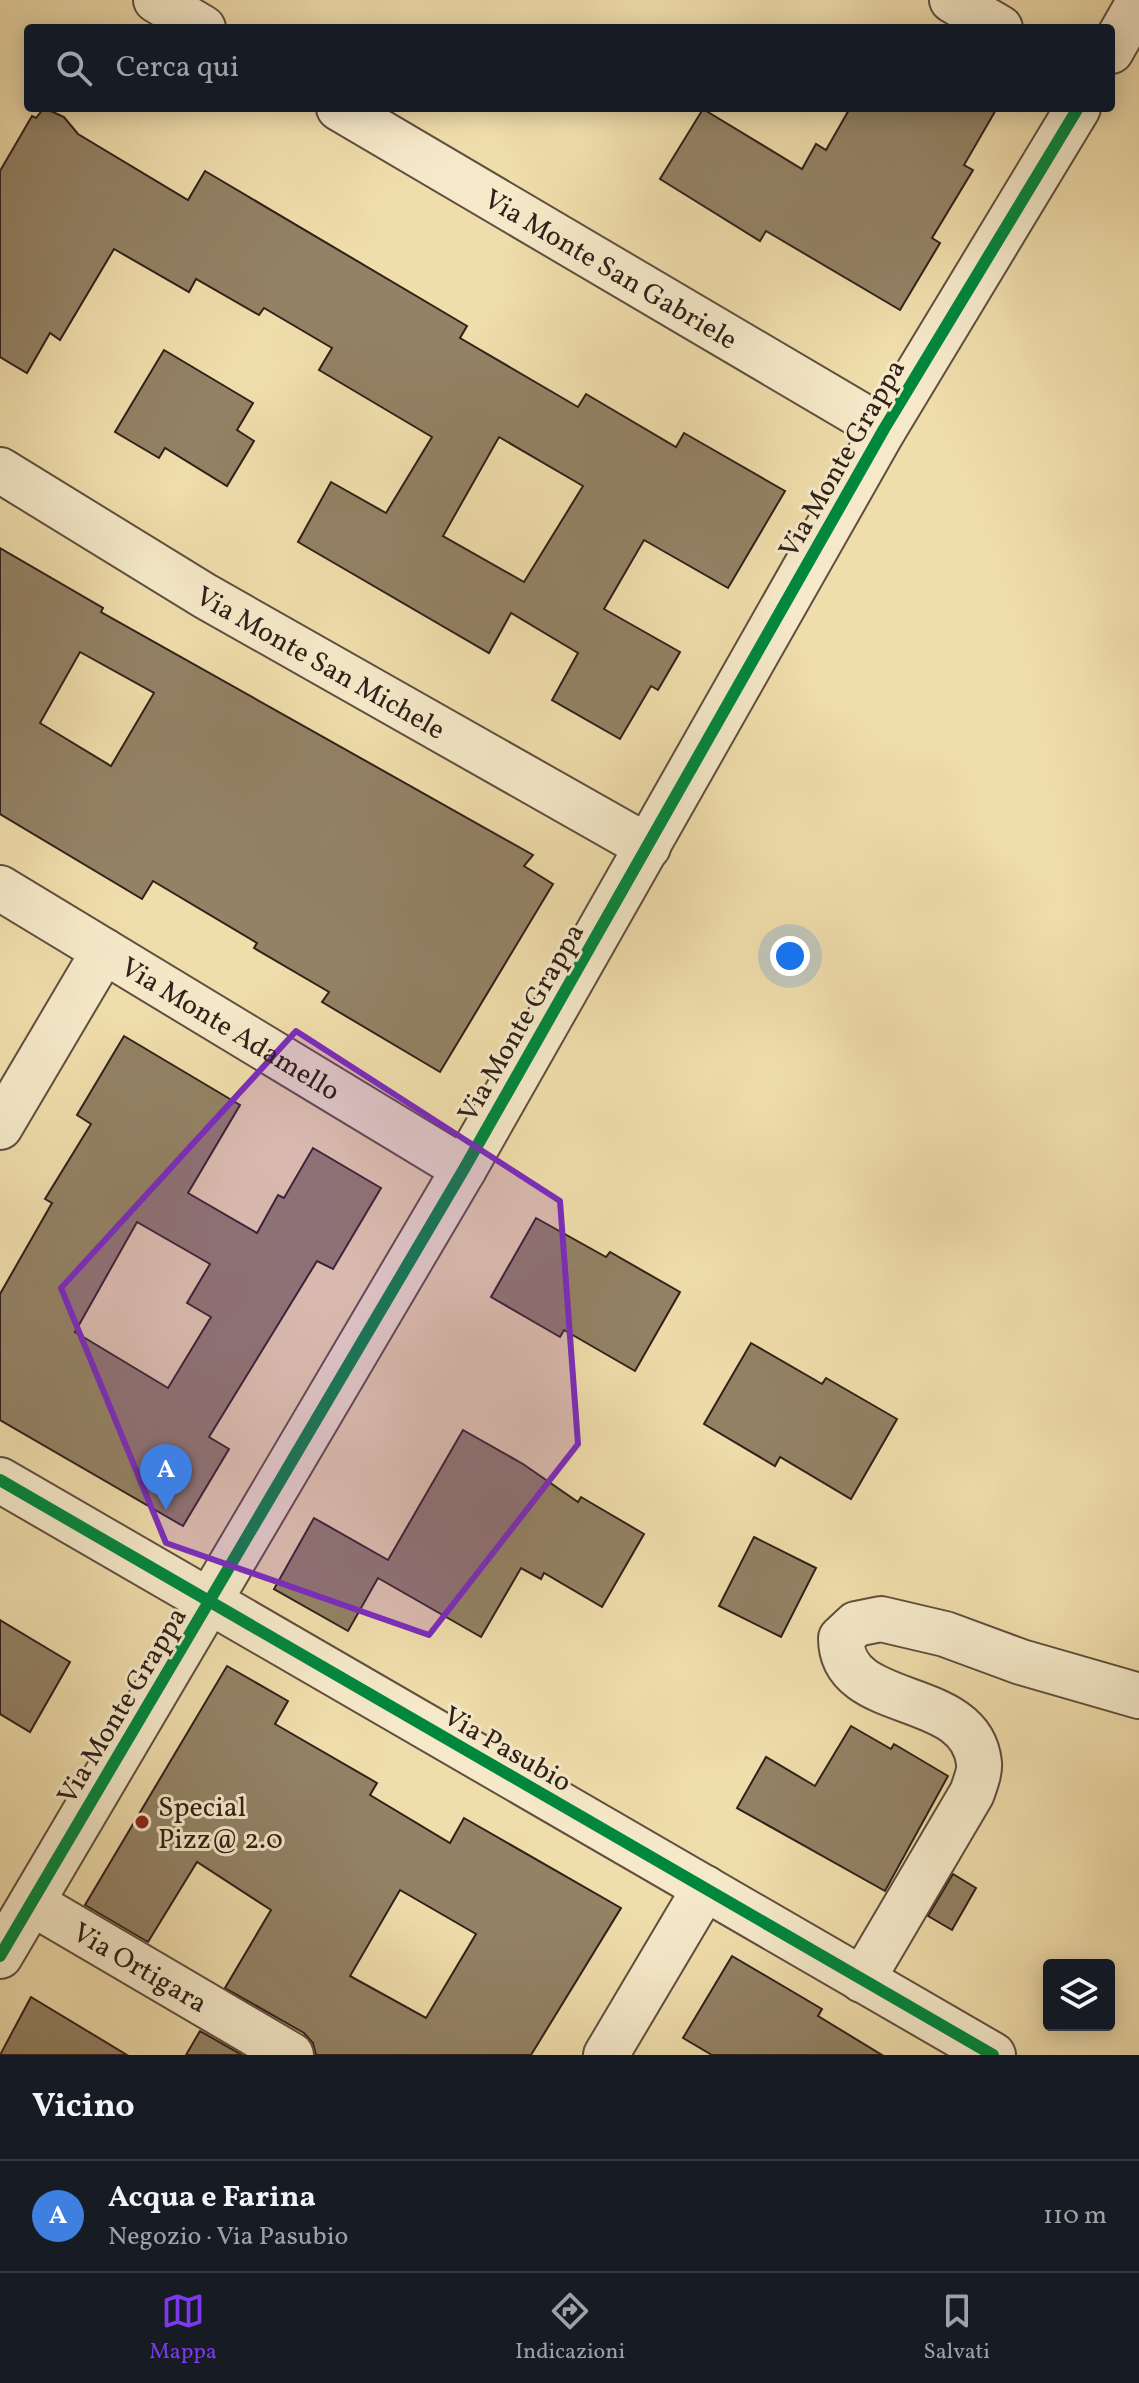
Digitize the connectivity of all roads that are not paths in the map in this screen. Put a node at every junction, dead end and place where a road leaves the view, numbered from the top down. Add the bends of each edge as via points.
1 (156, 0) edge
2 (952, 0) edge
3 (1139, 2) edge
4 (196, 24) edge
5 (993, 24) edge
6 (1115, 44) edge
7 (346, 112) edge
8 (1076, 112) edge
9 (884, 429) junction
10 (0, 470) edge
11 (648, 847) junction
12 (0, 888) edge
13 (104, 951) junction
14 (0, 1127) edge
15 (464, 1169) junction
16 (0, 1480) edge
17 (209, 1603) junction
18 (1139, 1696) edge
19 (705, 1888) junction
20 (32, 1903) junction
21 (0, 1956) edge
22 (862, 1980) junction
23 (291, 2055) edge
24 (606, 2055) edge
25 (993, 2055) edge

1 - 4 street
2 - 5 street
3 - 6 street
7 - 9 street, Via Monte San Gabriele
8 - 9 street, Via Monte Grappa
9 - 11 street, Via Monte Grappa
10 - 11 street, Via Monte San Michele via 205,596
11 - 15 street, Via Monte Grappa
12 - 13 street, Via Monte Adamello
13 - 14 street
13 - 15 street, Via Monte Adamello
15 - 17 street, Via Monte Grappa
16 - 17 street, Via Pasubio
17 - 19 street, Via Pasubio
17 - 20 street, Via Monte Grappa
18 - 22 street via 881,1619 856,1624 841,1638 841,1656 850,1673 925,1706 964,1730 979,1765 972,1793
19 - 22 street, Via Pasubio
19 - 24 street
20 - 21 street, Via Monte Grappa
20 - 23 street, Via Ortigara
22 - 25 street, Via Pasubio

